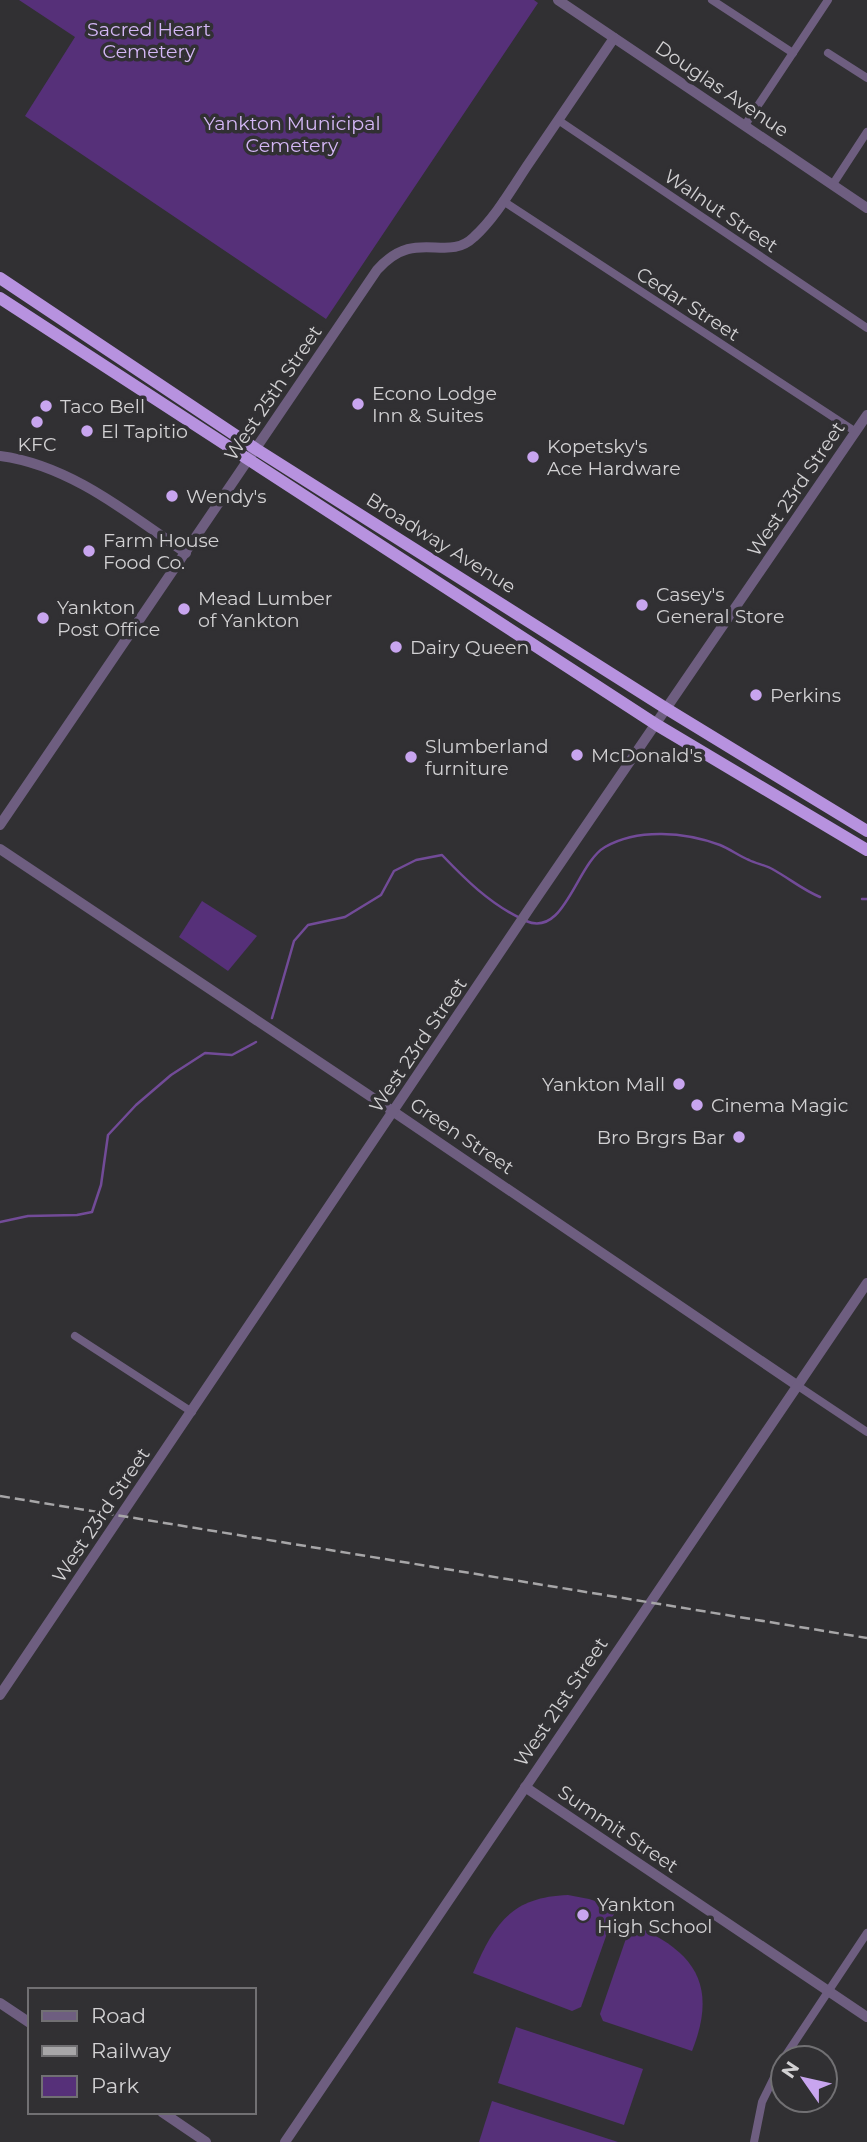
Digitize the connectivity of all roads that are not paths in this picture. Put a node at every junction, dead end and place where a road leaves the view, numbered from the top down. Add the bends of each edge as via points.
1 (559, 0) edge
2 (712, 0) edge
3 (828, 0) edge
4 (614, 38) junction
5 (793, 53) junction
6 (828, 53) dead end
7 (867, 78) edge
8 (558, 120) junction
9 (745, 125) junction
10 (867, 132) edge
11 (833, 184) junction
12 (503, 201) junction
13 (867, 208) edge
14 (0, 278) edge
15 (0, 298) edge
16 (867, 328) edge
17 (867, 415) edge
18 (856, 432) junction
19 (252, 455) junction
20 (0, 456) edge
21 (186, 552) junction
22 (667, 709) junction
23 (657, 725) junction
24 (0, 825) edge
25 (867, 831) edge
26 (0, 849) edge
27 (867, 850) edge
28 (394, 1112) junction
29 (867, 1283) edge
30 (75, 1336) dead end
31 (798, 1387) junction
32 (192, 1412) junction
33 (867, 1432) edge
34 (0, 1695) edge
35 (525, 1787) junction
36 (867, 1933) edge
37 (828, 1990) junction
38 (0, 2003) edge
39 (867, 2017) edge
40 (28, 2022) edge
41 (793, 2044) edge
42 (769, 2086) edge
43 (165, 2114) edge
44 (206, 2142) edge
45 (285, 2142) edge
46 (754, 2142) edge

1 - 4 street, Douglas Avenue
2 - 5 street
3 - 5 street
4 - 8 street, West 25th Street
4 - 9 street, Douglas Avenue
5 - 9 street
6 - 7 street
8 - 12 street, West 25th Street
8 - 16 street, Walnut Street
9 - 11 street, Douglas Avenue
10 - 11 street
11 - 13 street, Douglas Avenue
12 - 18 street, Cedar Street
12 - 19 street, West 25th Street via 466,243 446,248 409,247 385,262
14 - 19 highway, Broadway Avenue
15 - 19 highway, Broadway Avenue
17 - 18 street, West 23rd Street
18 - 22 street, West 23rd Street
19 - 21 street, West 25th Street
19 - 22 highway, Broadway Avenue
19 - 23 highway, Broadway Avenue
20 - 21 street via 29,461 74,480
21 - 24 street, West 25th Street
22 - 23 street, West 23rd Street
22 - 25 highway, Broadway Avenue
23 - 27 highway, Broadway Avenue
23 - 28 street, West 23rd Street
26 - 28 street, Green Street
28 - 31 street, Green Street
28 - 32 street, West 23rd Street
29 - 31 street, West 21st Street
30 - 32 street
31 - 33 street, Green Street
31 - 35 street, West 21st Street
32 - 34 street, West 23rd Street
35 - 37 street, Summit Street
35 - 45 street, West 21st Street
36 - 37 street
37 - 39 street, Summit Street
37 - 41 street
38 - 40 street
42 - 46 street via 761,2102
43 - 44 street

